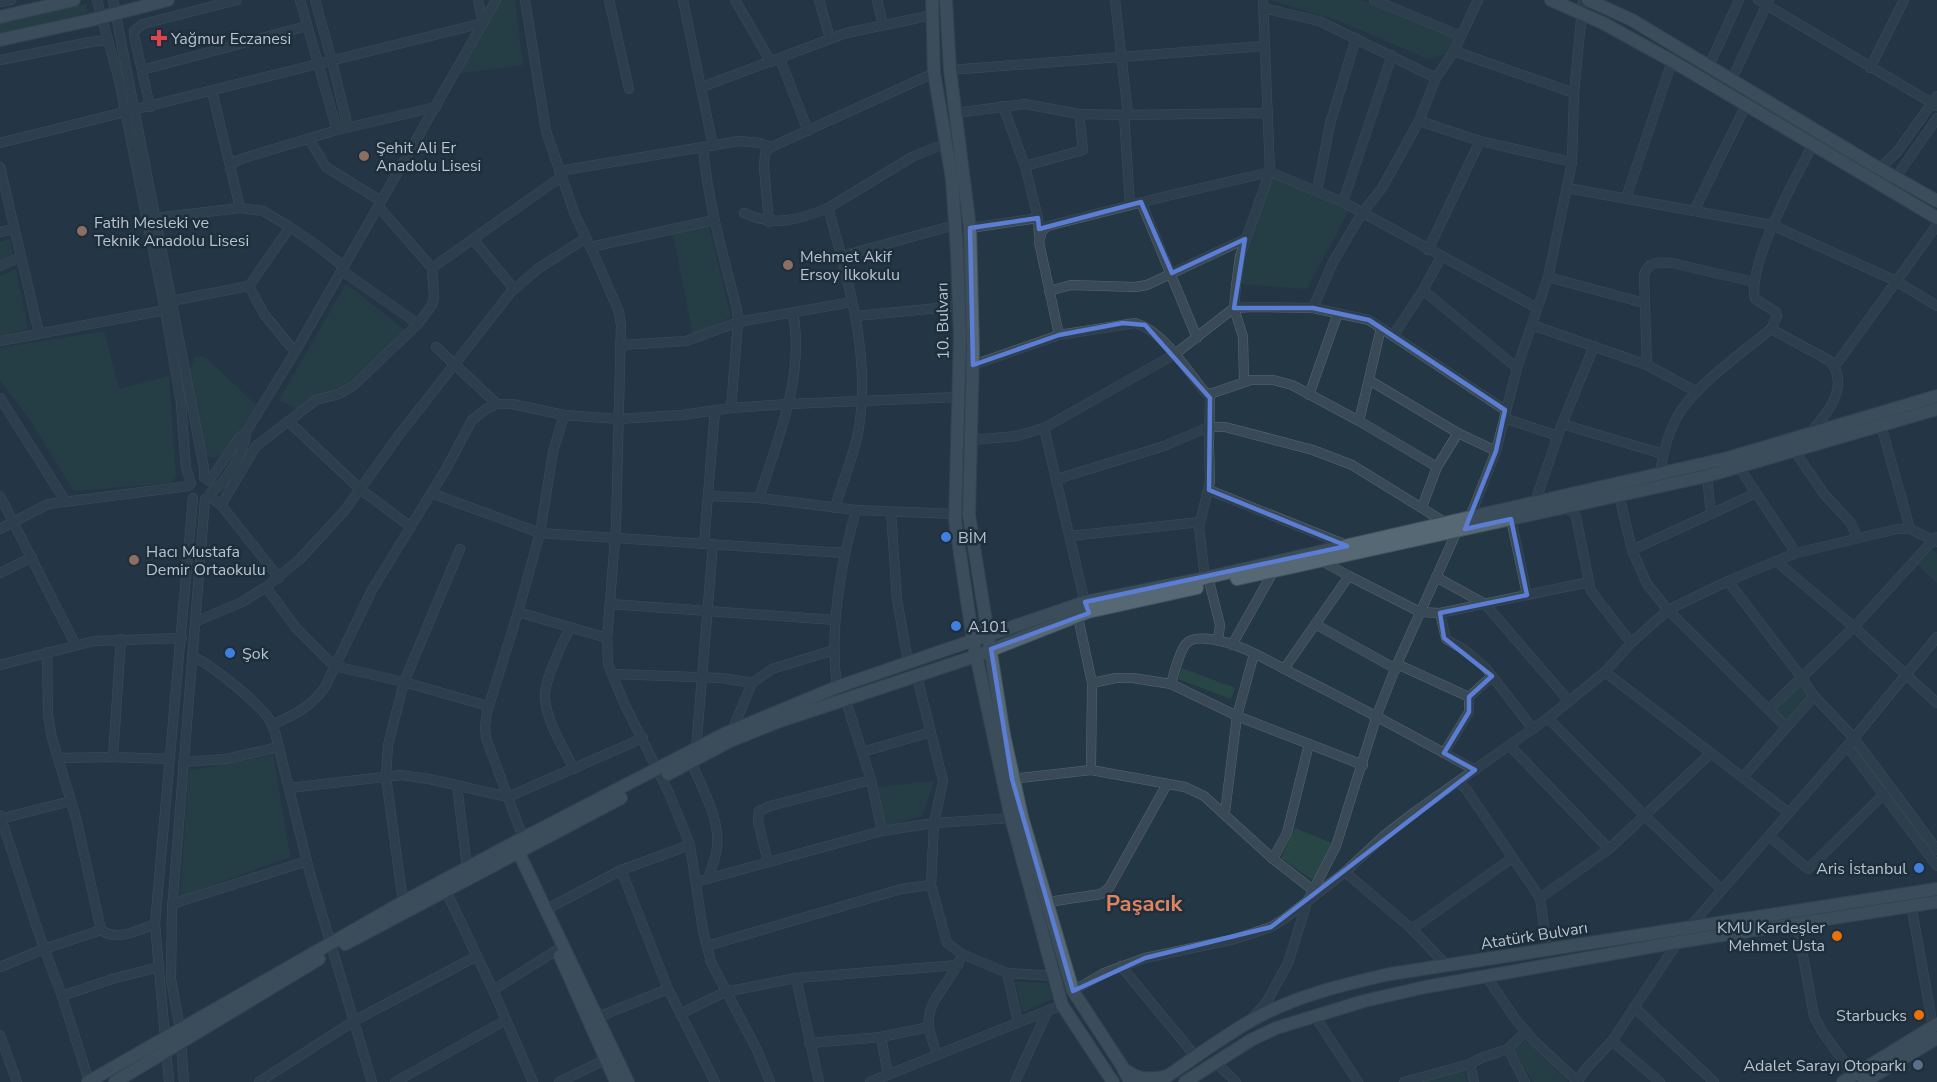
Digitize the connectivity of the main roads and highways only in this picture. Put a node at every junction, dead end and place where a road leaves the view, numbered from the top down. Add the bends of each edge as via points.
1 (72, 0) edge
2 (168, 0) edge
3 (932, 0) edge
4 (946, 0) edge
5 (1551, 0) edge
6 (1588, 0) edge
7 (0, 17) edge
8 (0, 40) edge
9 (1937, 201) edge
10 (1937, 219) edge
11 (1937, 396) edge
12 (1937, 409) edge
13 (1774, 450) junction
14 (1453, 525) junction
15 (1208, 582) junction
16 (1084, 610) junction
17 (988, 635) junction
18 (973, 641) junction
19 (991, 649) junction
20 (976, 656) junction
21 (659, 774) junction
22 (515, 847) junction
23 (1937, 888) edge
24 (1937, 902) edge
25 (333, 946) junction
26 (1936, 1030) edge
27 (611, 1057) junction
28 (1122, 1066) junction
29 (1859, 1078) edge
30 (1111, 1079) edge
31 (1163, 1079) edge
32 (88, 1082) edge
33 (115, 1082) edge
34 (616, 1082) edge
35 (628, 1082) edge
36 (1130, 1082) edge
37 (1185, 1082) edge
38 (1843, 1082) edge

1 - 7 main road
2 - 8 main road
3 - 18 main road, 10. Bulvarı via 934,73 952,179 959,306 955,514
4 - 17 main road, 10. Bulvarı via 950,70 970,228 973,365 969,515
5 - 10 main road via 1603,22 1672,61
6 - 9 main road via 1632,20
11 - 13 main road via 1810,433
12 - 13 main road via 1794,450
13 - 14 main road via 1470,517
13 - 14 main road via 1738,467 1619,495 1578,509
14 - 15 main road via 1347,546
14 - 15 main road via 1322,561
15 - 16 main road
16 - 17 main road
16 - 19 main road
17 - 18 main road
17 - 19 main road, 10. Bulvarı
18 - 20 main road, 10. Bulvarı
18 - 21 main road via 837,687 732,731
19 - 20 main road
19 - 28 main road, 10. Bulvarı via 1012,779 1072,991
20 - 21 main road via 780,721
20 - 30 main road, 10. Bulvarı via 1011,818 1062,1005
21 - 22 main road
22 - 25 main road via 446,891
22 - 25 main road via 403,902
22 - 27 main road via 557,950
22 - 27 main road via 598,1017
23 - 31 main road, Atatürk Bulvarı via 1343,984 1292,1001 1247,1023
24 - 37 main road, Atatürk Bulvarı via 1678,942 1364,1000 1268,1032
25 - 32 main road
25 - 33 main road
26 - 29 main road
27 - 34 main road
27 - 35 main road
28 - 31 main road via 1139,1078
28 - 36 main road, 10. Bulvarı
29 - 38 main road

